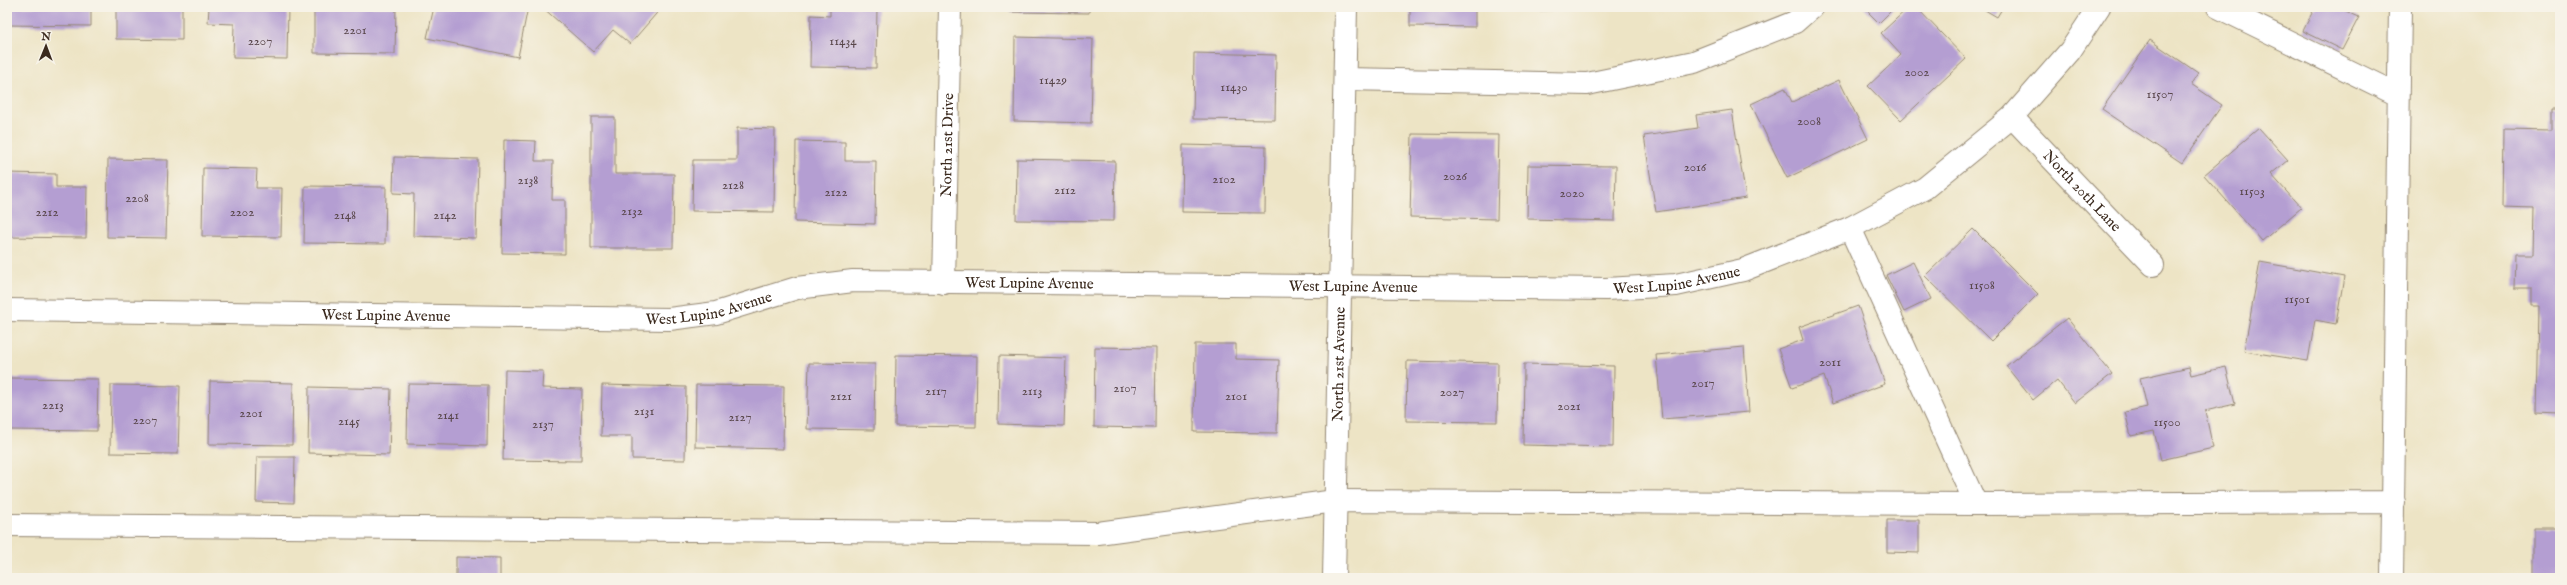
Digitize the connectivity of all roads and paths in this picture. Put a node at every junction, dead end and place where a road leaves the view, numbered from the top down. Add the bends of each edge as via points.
1 (950, 7) edge
2 (1346, 7) edge
3 (1812, 7) edge
4 (2099, 7) edge
5 (2218, 7) edge
6 (2400, 7) edge
7 (1345, 79) junction
8 (2398, 95) junction
9 (2012, 117) junction
10 (1850, 228) junction
11 (2153, 265) dead end
12 (944, 283) junction
13 (1340, 286) junction
14 (7, 310) edge
15 (1335, 501) junction
16 (2394, 502) junction
17 (1976, 504) junction
18 (7, 525) edge
19 (1334, 578) edge
20 (2392, 578) edge

1 - 12 street, North 21st Drive
2 - 7 street, North 21st Avenue
3 - 7 street via 1795,22 1694,62 1587,84
4 - 9 street, West Lupine Avenue via 2070,51
5 - 8 street
6 - 8 street
7 - 13 street, North 21st Avenue
8 - 16 street
9 - 10 street, West Lupine Avenue via 1925,188
9 - 11 street, North 20th Lane
10 - 13 street, West Lupine Avenue via 1742,270 1676,285 1606,289
10 - 17 street
12 - 13 street, West Lupine Avenue
12 - 14 street, West Lupine Avenue via 853,281 797,288 716,313 669,319
13 - 15 street, North 21st Avenue
15 - 17 street
15 - 18 street via 1098,533
15 - 19 street, North 21st Avenue
16 - 17 street
16 - 20 street

